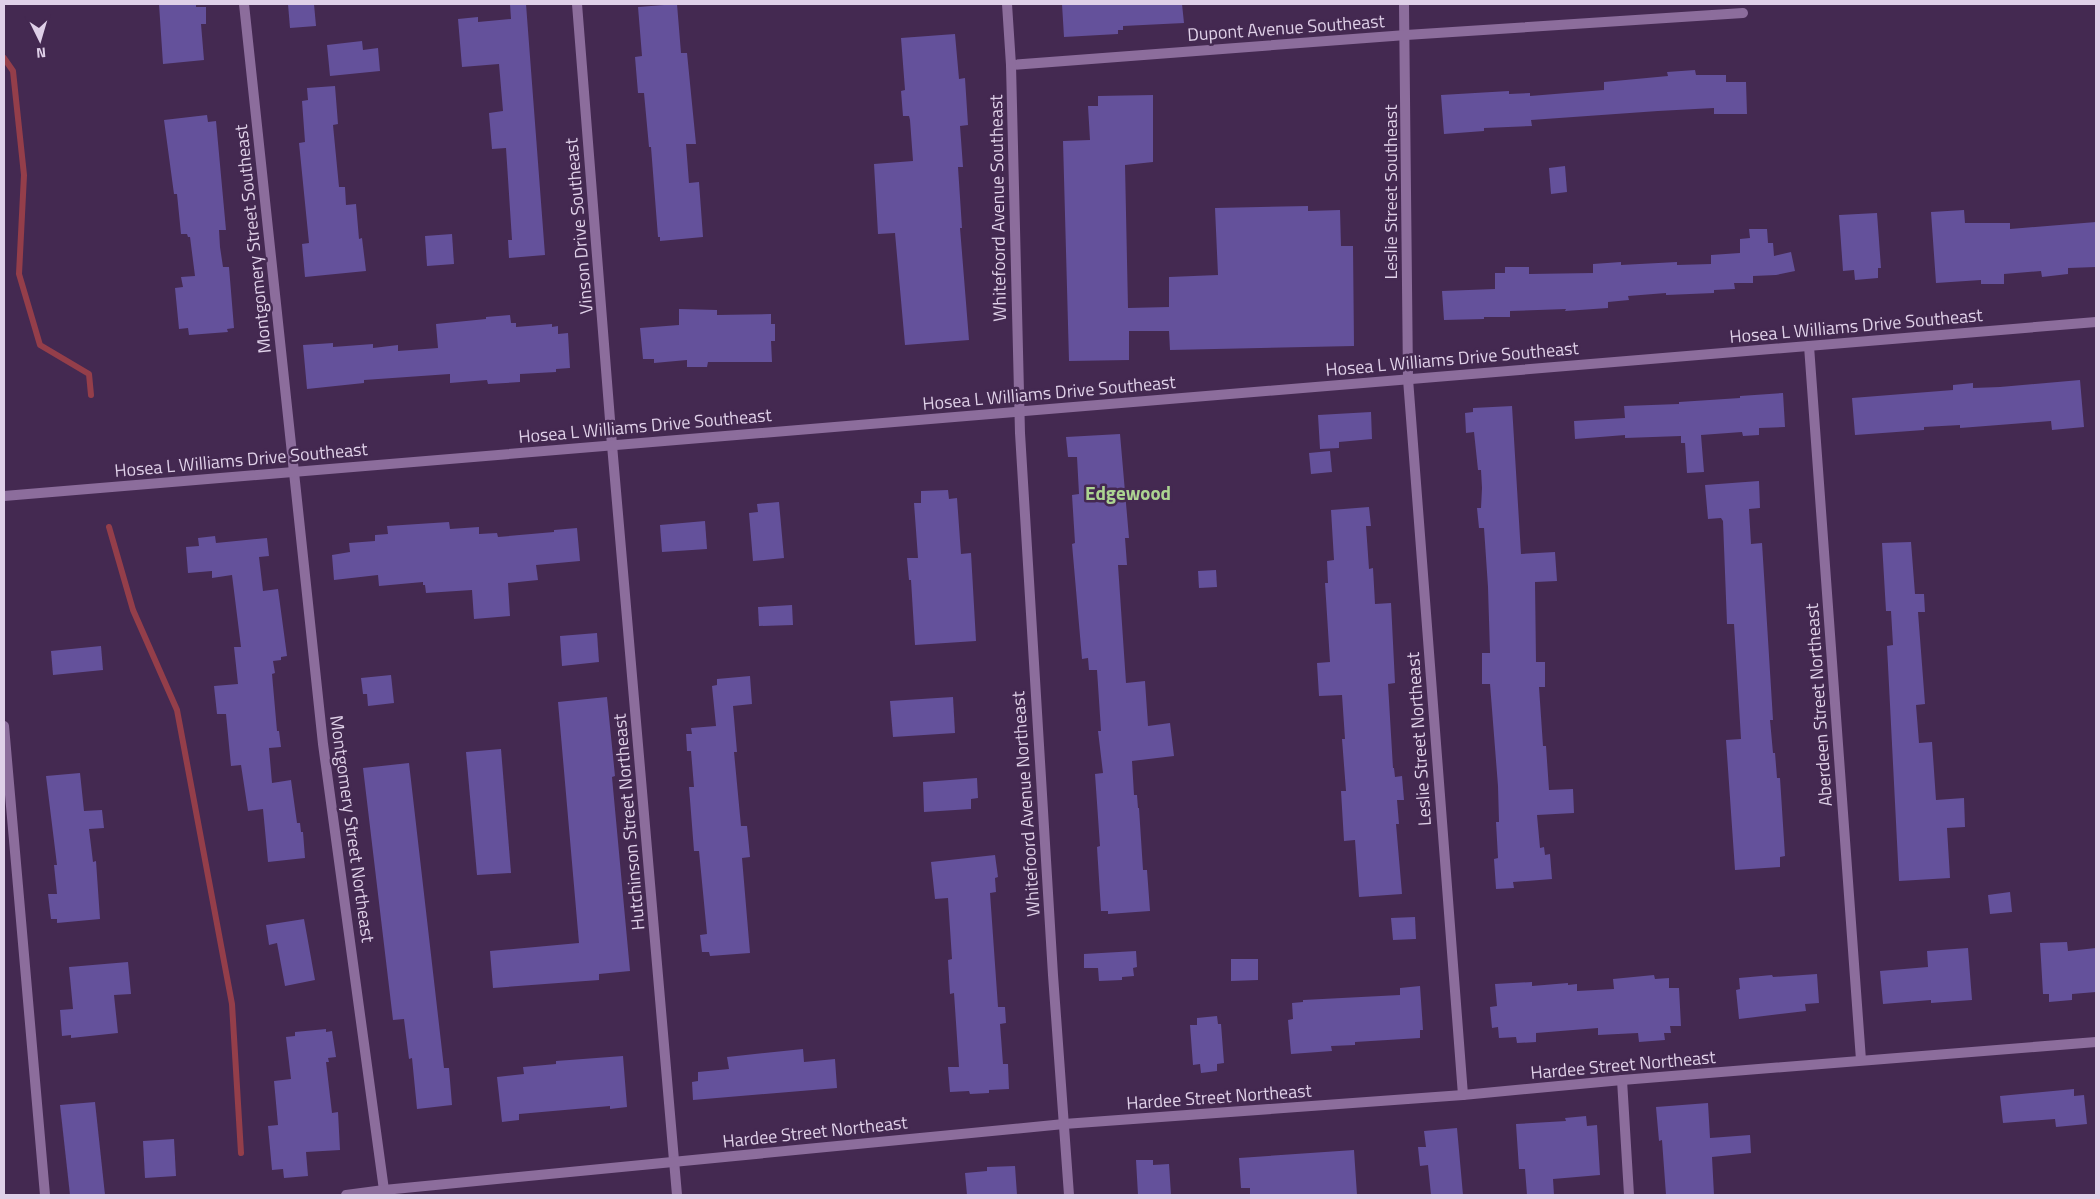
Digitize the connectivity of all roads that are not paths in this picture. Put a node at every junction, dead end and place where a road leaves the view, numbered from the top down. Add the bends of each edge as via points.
1 (244, 4) edge
2 (577, 4) edge
3 (1007, 4) edge
4 (1404, 4) edge
5 (1743, 13) dead end
6 (1406, 35) junction
7 (1011, 65) junction
8 (2096, 322) edge
9 (1809, 346) junction
10 (1408, 379) junction
11 (1019, 412) junction
12 (612, 445) junction
13 (295, 472) junction
14 (4, 496) edge
15 (4, 726) edge
16 (2096, 1042) edge
17 (1861, 1060) junction
18 (1622, 1080) junction
19 (1463, 1095) junction
20 (1064, 1124) junction
21 (674, 1163) junction
22 (384, 1190) junction
23 (45, 1195) edge
24 (346, 1195) edge
25 (677, 1195) edge
26 (1069, 1195) edge
27 (1629, 1195) edge

1 - 13 street, Montgomery Street Southeast
2 - 12 street, Vinson Drive Southeast
3 - 7 street, Whitefoord Avenue Southeast
4 - 6 street, Leslie Street Southeast
5 - 6 street, Dupont Avenue Southeast
6 - 7 street, Dupont Avenue Southeast
6 - 10 street, Leslie Street Southeast
7 - 11 street, Whitefoord Avenue Southeast
8 - 9 street, Hosea L Williams Drive Southeast
9 - 10 street, Hosea L Williams Drive Southeast
9 - 17 street, Aberdeen Street Northeast
10 - 11 street, Hosea L Williams Drive Southeast
10 - 19 street, Leslie Street Northeast
11 - 12 street, Hosea L Williams Drive Southeast
11 - 20 street, Whitefoord Avenue Northeast
12 - 13 street, Hosea L Williams Drive Southeast
12 - 21 street, Hutchinson Street Northeast
13 - 14 street, Hosea L Williams Drive Southeast
13 - 22 street, Montgomery Street Northeast via 323,744
15 - 23 street
16 - 17 street, Hardee Street Northeast
17 - 18 street, Hardee Street Northeast
18 - 19 street, Hardee Street Northeast
18 - 27 street
19 - 20 street, Hardee Street Northeast
20 - 21 street, Hardee Street Northeast
20 - 26 street, Whitefoord Avenue Northeast
21 - 22 street, Hardee Street Northeast
21 - 25 street, Hutchinson Street Northeast
22 - 24 street, Hardee Street Northeast

